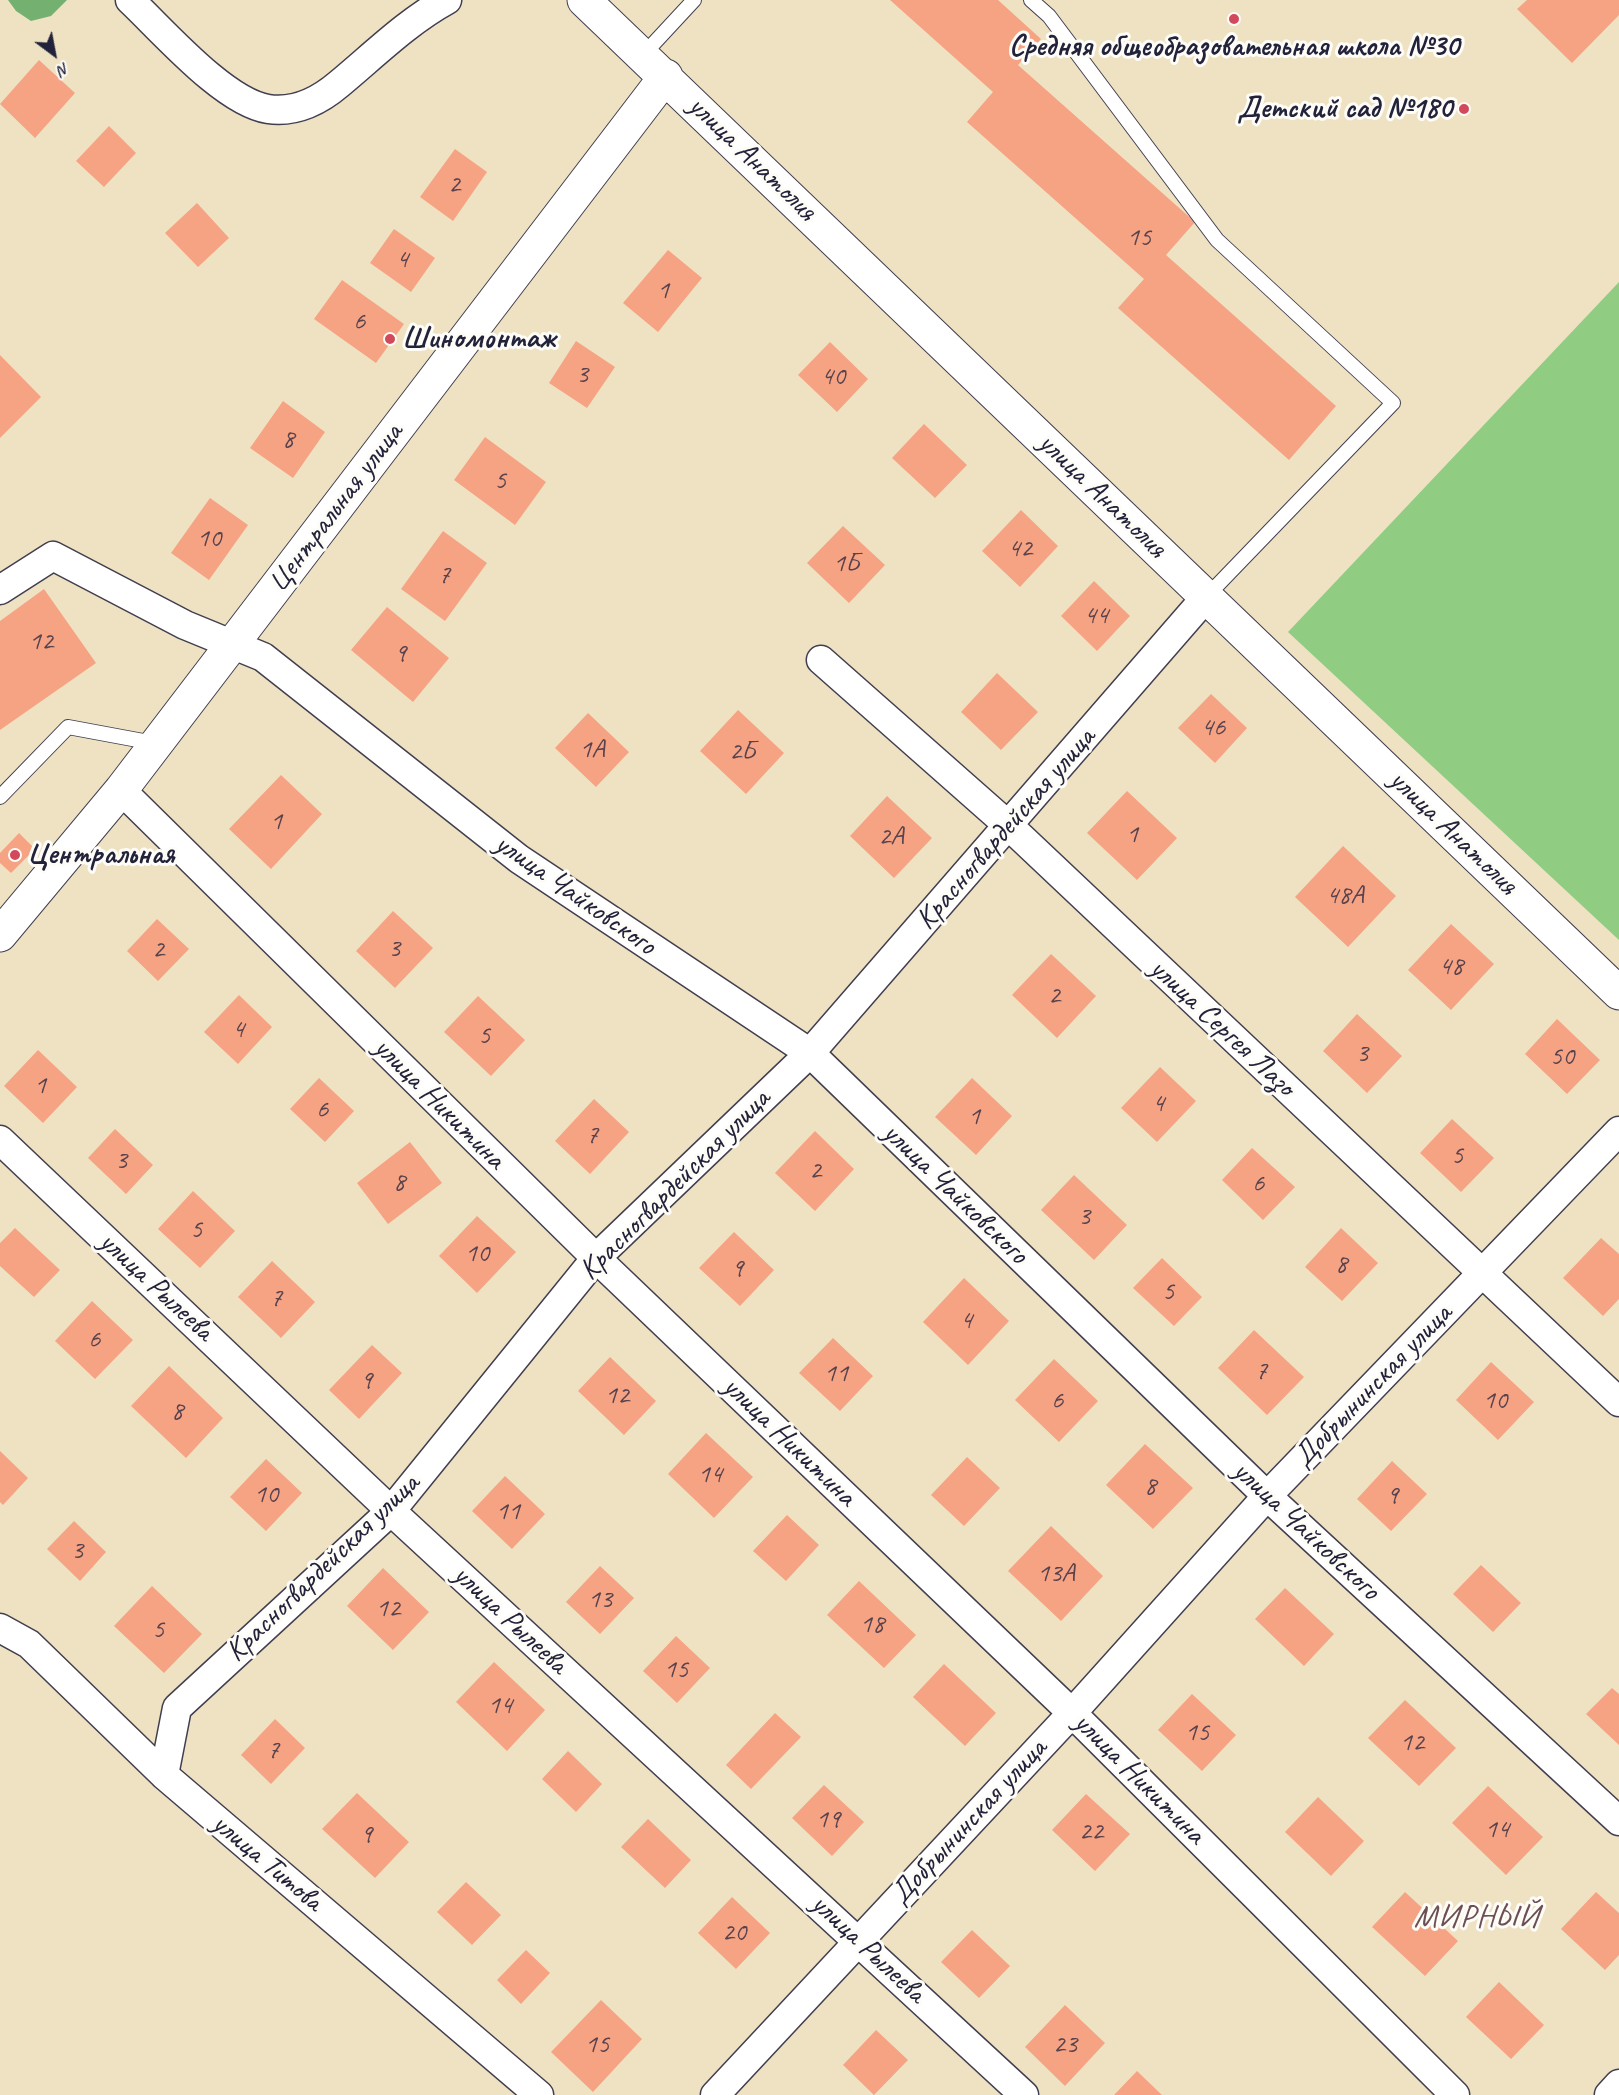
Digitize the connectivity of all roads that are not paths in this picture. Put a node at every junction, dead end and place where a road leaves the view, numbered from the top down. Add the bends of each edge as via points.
1 (130, 0) edge
2 (447, 0) edge
3 (584, 0) edge
4 (694, 0) edge
5 (1031, 0) edge
6 (655, 66) junction
7 (0, 590) edge
8 (1207, 596) junction
9 (231, 644) junction
10 (821, 660) dead end
11 (154, 743) junction
12 (121, 790) junction
13 (0, 797) edge
14 (1009, 826) junction
15 (0, 935) edge
16 (1619, 993) edge
17 (810, 1053) junction
18 (1619, 1131) edge
19 (0, 1140) edge
20 (596, 1257) junction
21 (1481, 1274) junction
22 (1619, 1402) edge
23 (1266, 1496) junction
24 (391, 1511) junction
25 (0, 1628) edge
26 (1072, 1713) junction
27 (164, 1775) junction
28 (1619, 1821) edge
29 (859, 1939) junction
30 (1619, 2084) edge
31 (539, 2095) edge
32 (715, 2095) edge
33 (1024, 2095) edge
34 (1455, 2095) edge
35 (1609, 2095) edge

1 - 2 street via 200,69 248,102 268,109 291,109 314,102
3 - 6 street, улица Анатолия
4 - 6 lane
5 - 8 lane via 1049,16 1217,240 1393,404
6 - 8 street, улица Анатолия
6 - 9 street, Центральная улица
7 - 9 street, улица Чайковского via 53,556
8 - 14 street, Красногвардейская улица
8 - 16 street, улица Анатолия
9 - 11 street, Центральная улица
9 - 17 street, улица Чайковского via 262,657 519,859
10 - 14 street, улица Сергея Лазо
11 - 12 street, Центральная улица
11 - 13 lane via 68,727
12 - 15 street, Центральная улица
12 - 20 street, улица Никитина
14 - 17 street, Красногвардейская улица
14 - 21 street, улица Сергея Лазо
17 - 20 street, Красногвардейская улица
17 - 23 street, улица Чайковского
18 - 21 street, Добрынинская улица
19 - 24 street, улица Рылеева
20 - 24 street, Красногвардейская улица
20 - 26 street, улица Никитина
21 - 22 street, улица Сергея Лазо
21 - 23 street, Добрынинская улица
23 - 26 street, Добрынинская улица
23 - 28 street, улица Чайковского
24 - 27 street, Красногвардейская улица via 177,1708
24 - 29 street, улица Рылеева
25 - 27 street, улица Титова via 29,1644
26 - 29 street, Добрынинская улица
26 - 34 street, улица Никитина
27 - 31 street, улица Титова
29 - 32 street, Добрынинская улица
29 - 33 street, улица Рылеева
30 - 35 street

